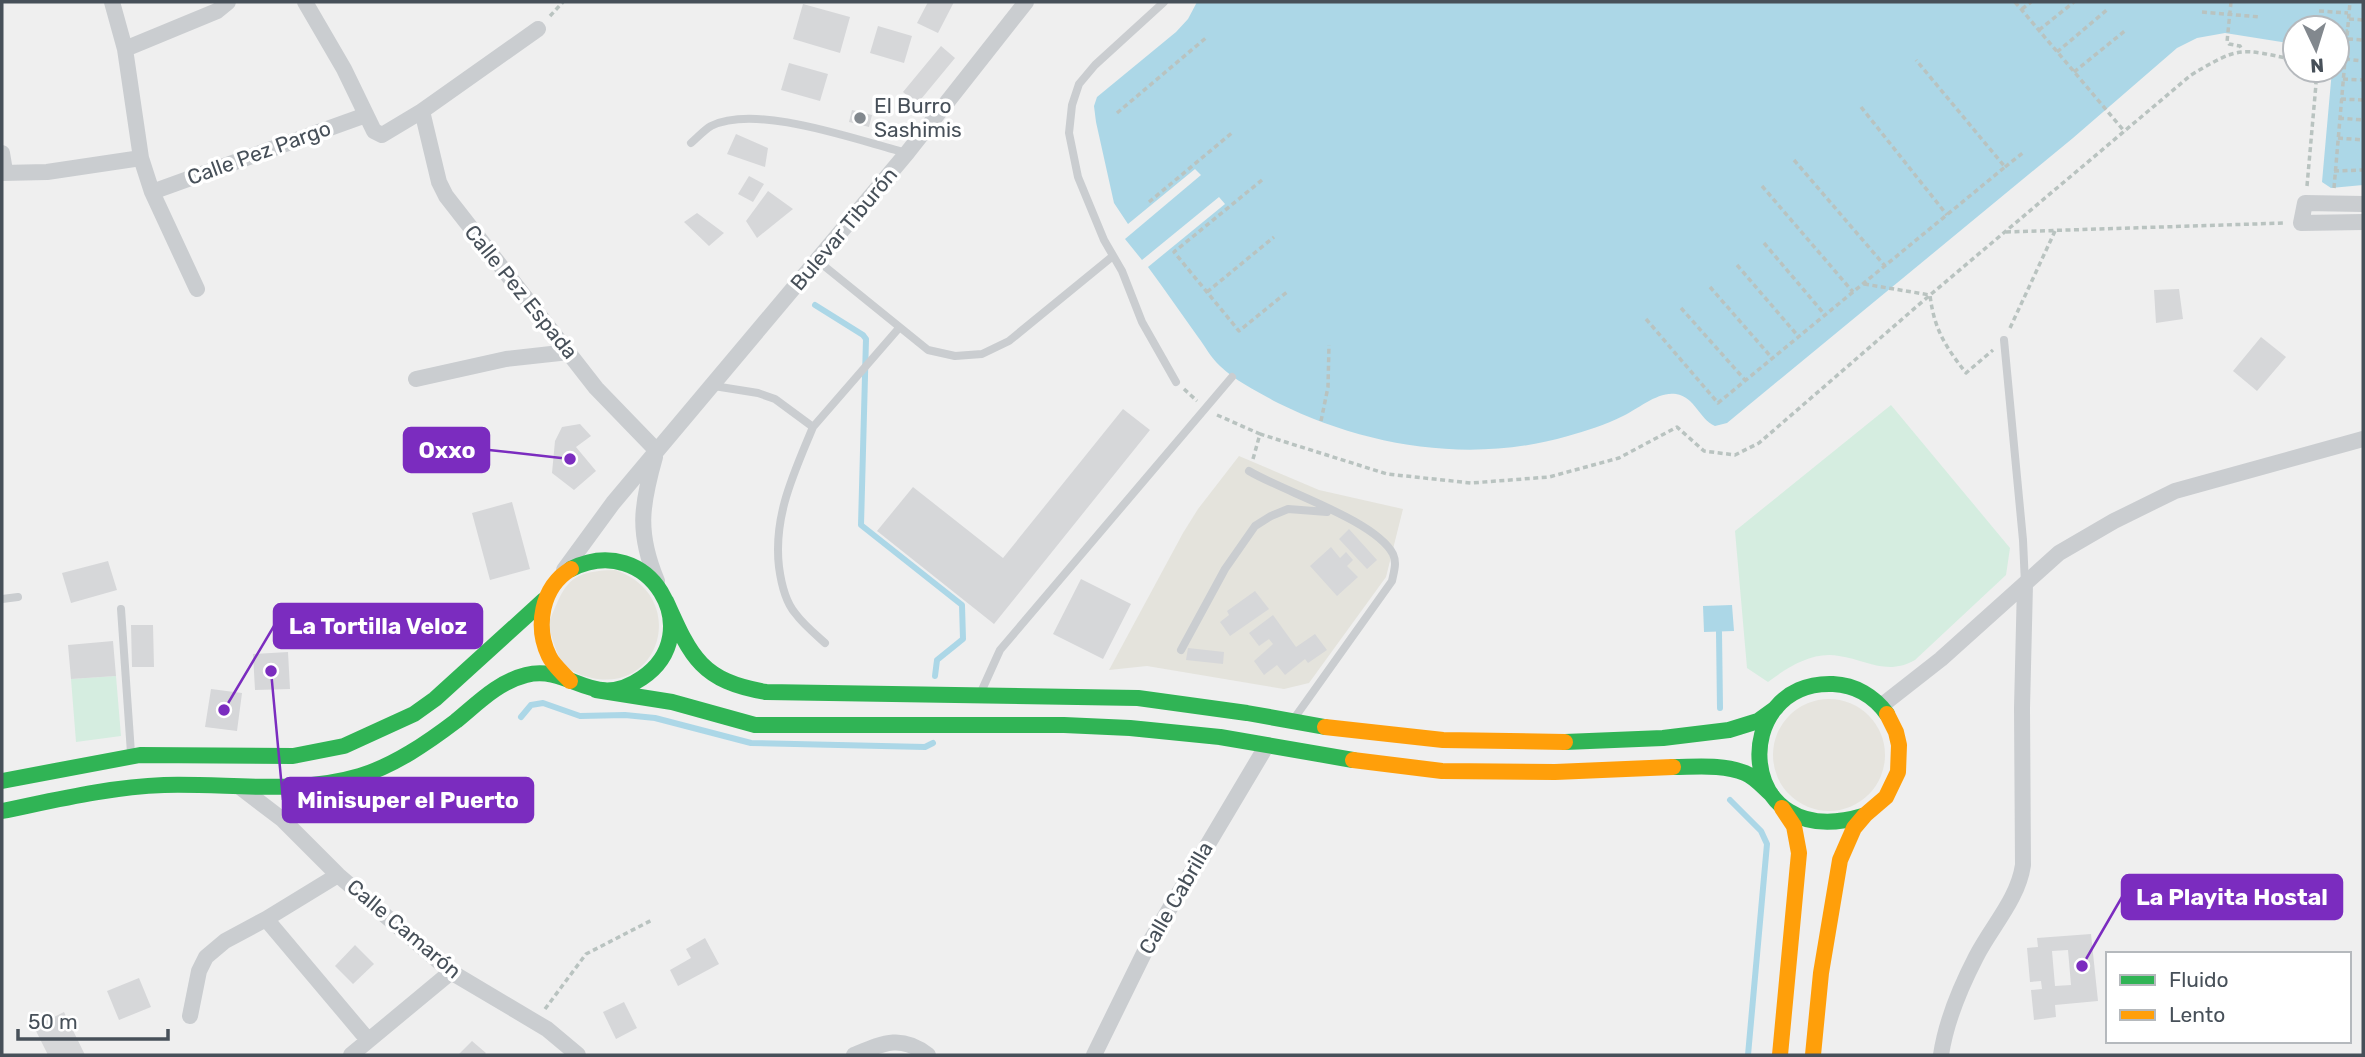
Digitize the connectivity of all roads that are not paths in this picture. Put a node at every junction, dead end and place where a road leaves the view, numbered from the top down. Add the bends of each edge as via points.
1 (112, 2) edge
2 (228, 2) edge
3 (305, 2) edge
4 (1026, 2) edge
5 (1164, 2) edge
6 (538, 29) dead end
7 (125, 49) junction
8 (422, 111) junction
9 (366, 115) junction
10 (691, 143) dead end
11 (2, 153) edge
12 (907, 153) junction
13 (141, 158) junction
14 (3, 172) edge
15 (152, 192) junction
16 (2363, 204) edge
17 (2363, 222) edge
18 (1113, 256) junction
19 (818, 261) junction
20 (197, 289) dead end
21 (899, 328) junction
22 (2004, 340) road end
23 (569, 352) junction
24 (1232, 377) dead end
25 (416, 379) dead end
26 (1176, 382) dead end
27 (714, 386) junction
28 (813, 427) junction
29 (2363, 439) edge
30 (657, 451) junction
31 (1249, 471) road end
32 (1333, 512) junction
33 (558, 579) junction
34 (2025, 584) junction
35 (663, 595) junction
36 (18, 597) dead end
37 (2, 599) edge
38 (544, 600) junction
39 (121, 609) dead end
40 (825, 643) dead end
41 (1181, 650) dead end
42 (570, 681) junction
43 (596, 690) junction
44 (979, 694) junction
45 (1881, 706) junction
46 (1776, 708) junction
47 (1291, 722) junction
48 (1267, 745) junction
49 (132, 756) junction
50 (2, 781) edge
51 (241, 788) junction
52 (1775, 799) junction
53 (2, 811) edge
54 (1863, 816) junction
55 (338, 875) junction
56 (266, 919) junction
57 (451, 972) junction
58 (190, 1016) dead end
59 (368, 1041) junction
60 (351, 1055) edge
61 (578, 1055) edge
62 (854, 1055) edge
63 (928, 1055) edge
64 (1094, 1055) edge
65 (1780, 1055) edge
66 (1814, 1055) edge
67 (1941, 1055) edge

1 - 7 street
2 - 7 street via 217,11
3 - 9 street
4 - 12 street, Bulevar Tiburón
5 - 18 lane via 1095,65 1079,84 1072,105 1069,133 1078,177
6 - 8 street
7 - 13 street
8 - 9 street via 386,134 374,131
8 - 23 street, Calle Pez Espada via 446,196
9 - 15 street, Calle Pez Pargo
10 - 12 lane via 712,126 761,118
11 - 14 street
12 - 19 street, Bulevar Tiburón
13 - 14 street via 47,172
13 - 15 street
15 - 20 street
16 - 17 street via 2305,203 2301,223
18 - 21 lane via 1009,341 982,354 928,351
18 - 26 lane via 1142,322
19 - 21 lane
19 - 27 street, Bulevar Tiburón
21 - 28 lane
22 - 34 lane
23 - 25 street via 506,359
23 - 30 street, Calle Pez Espada via 596,388
24 - 44 lane via 1000,650
27 - 28 lane via 775,399
27 - 30 street, Bulevar Tiburón
28 - 40 lane via 786,493 777,550 781,583 793,612
29 - 34 street via 2175,491 2059,553
30 - 33 street, Bulevar Tiburón
30 - 35 street, Bulevar Tiburón via 642,512 648,560
31 - 32 lane
32 - 41 lane via 1288,509 1255,526 1225,569
32 - 47 lane via 1383,542 1396,563 1392,581
33 - 35 street via 579,565 605,559 630,564 652,579
33 - 38 street
34 - 45 street
34 - 67 street via 2020,883 1976,957 1949,1020
35 - 43 street via 671,632 660,661 627,687
35 - 44 street via 695,659 712,676 741,688
36 - 37 lane
38 - 42 street via 541,642 549,660
38 - 49 street via 425,706 344,746 293,756
39 - 49 lane
42 - 43 street
42 - 51 street via 548,673 511,680 426,743 377,770 319,784
43 - 48 street via 683,704 755,724 1064,725 1195,734
44 - 47 street via 1138,698
45 - 46 street via 1848,686 1822,684 1797,691
45 - 54 street via 1896,730 1900,758 1893,786
46 - 47 street via 1758,721 1729,730 1559,742 1443,740
46 - 52 street via 1763,730 1758,757 1764,782
48 - 52 street via 1443,771 1710,766 1744,772
48 - 64 street, Calle Cabrilla via 1148,945
49 - 50 street
51 - 53 street via 143,786
51 - 55 street, Calle Camarón via 283,820
52 - 54 street via 1805,821 1820,824 1835,825
52 - 65 street via 1794,826 1799,853
54 - 66 street via 1839,865 1816,1006
55 - 56 street
55 - 57 street, Calle Camarón
56 - 58 street via 206,957
56 - 59 street
57 - 59 street
57 - 61 street, Calle Camarón via 536,1022
59 - 60 street
62 - 63 street via 882,1044 905,1042

